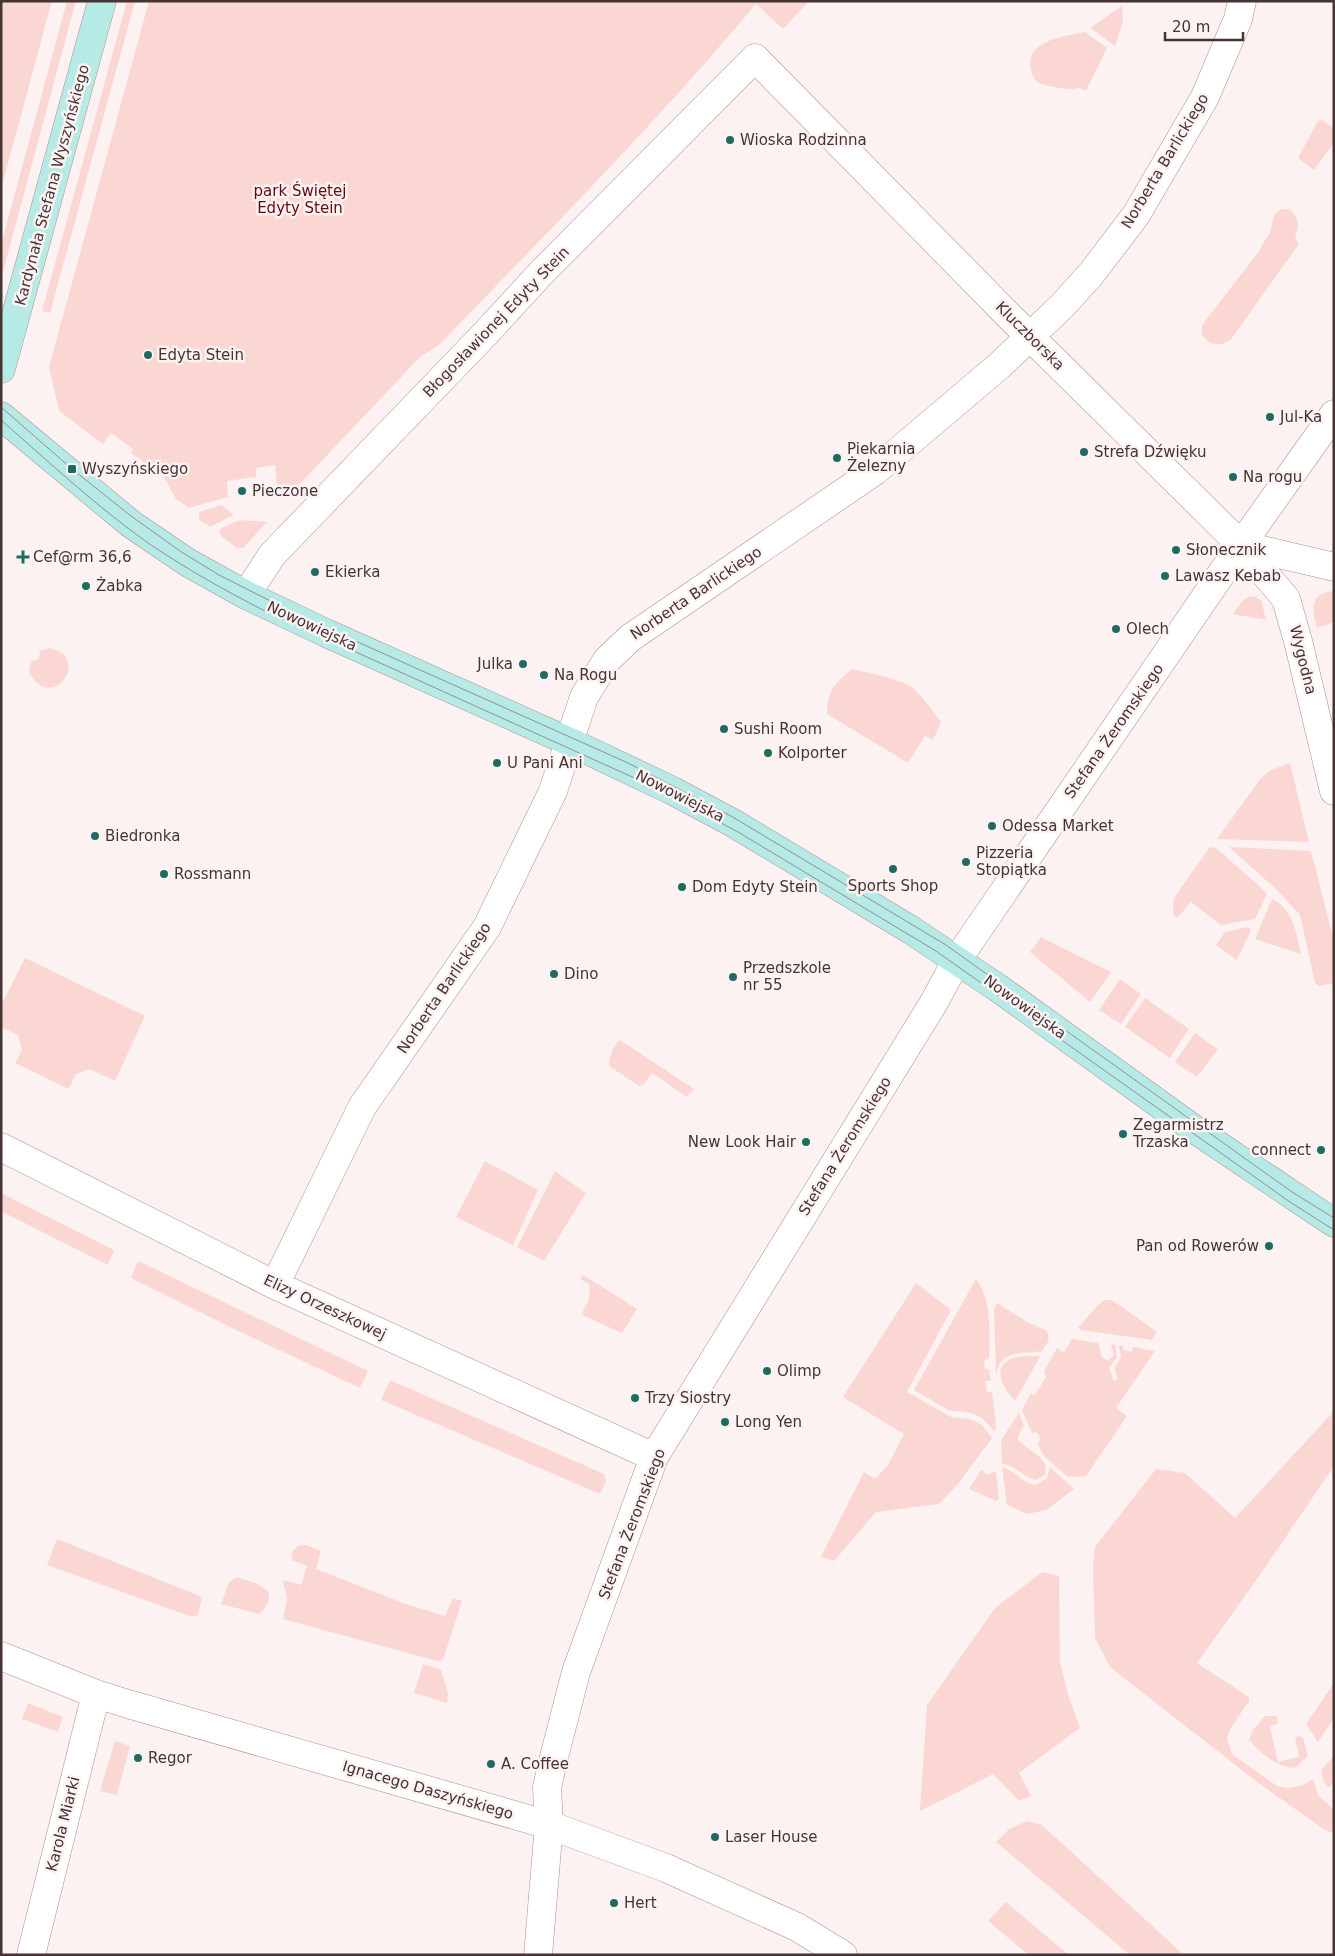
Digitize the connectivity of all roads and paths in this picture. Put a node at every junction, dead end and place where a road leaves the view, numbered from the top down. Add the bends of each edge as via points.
1 (102, 1) edge
2 (1242, 1) edge
3 (755, 58) joint
4 (1031, 337) junction
5 (1, 369) edge
6 (1334, 414) edge
7 (1, 416) edge
8 (1240, 545) junction
9 (1334, 567) edge
10 (246, 595) junction
11 (570, 742) junction
12 (1334, 791) edge
13 (957, 960) junction
14 (1, 1148) edge
15 (1334, 1223) edge
16 (275, 1285) junction
17 (654, 1457) junction
18 (1, 1656) edge
19 (96, 1694) junction
20 (549, 1825) junction
21 (31, 1955) edge
22 (538, 1955) edge
23 (843, 1955) edge

1 - 5 street, Kardynała Stefana Wyszyńskiego
2 - 4 street, Norberta Barlickiego via 1238,19 1205,97 1136,215 1091,274
3 - 4 street, Kluczborska
3 - 10 street, Błogosławionej Edyty Stein via 542,272 272,555
4 - 8 street, Kluczborska
4 - 11 street, Norberta Barlickiego via 875,471 617,649 584,697
6 - 8 street, Stefana Żeromskiego
7 - 10 street, Nowowiejska via 131,524 187,562
8 - 9 street
8 - 12 street, Wygodna via 1286,599
8 - 13 street, Stefana Żeromskiego
10 - 11 street, Nowowiejska
11 - 13 street, Nowowiejska via 733,823
11 - 16 street, Norberta Barlickiego via 553,791 487,927 362,1107
13 - 15 street, Nowowiejska via 1194,1129
13 - 17 street, Stefana Żeromskiego
14 - 16 street, Elizy Orzeszkowej
16 - 17 street, Elizy Orzeszkowej
17 - 20 street, Stefana Żeromskiego via 576,1672 547,1788
18 - 19 street, Ignacego Daszyńskiego
19 - 20 street, Ignacego Daszyńskiego
19 - 21 street, Karola Miarki
20 - 22 street, Stefana Żeromskiego
20 - 23 street, Ignacego Daszyńskiego via 666,1868 797,1927

